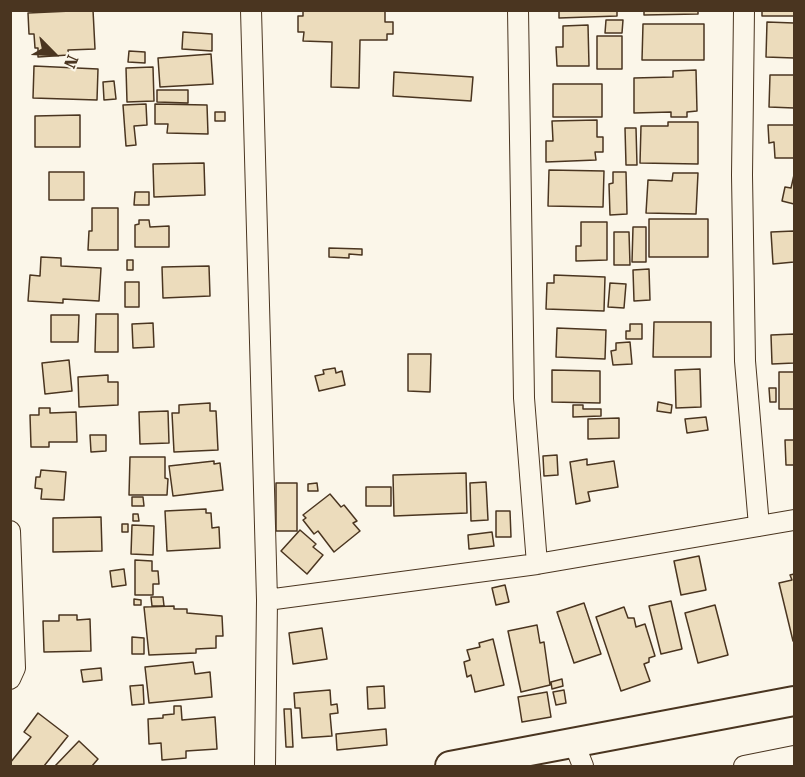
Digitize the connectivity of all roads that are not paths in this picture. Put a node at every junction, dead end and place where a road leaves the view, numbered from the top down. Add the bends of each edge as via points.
1 (251, 10) edge
2 (518, 10) edge
3 (744, 10) edge
4 (795, 520) edge
5 (759, 526) junction
6 (10, 531) edge
7 (537, 564) junction
8 (267, 600) junction
9 (10, 679) edge
10 (795, 701) edge
11 (579, 755) edge
12 (795, 756) edge
13 (265, 766) edge
14 (450, 766) edge
15 (744, 766) edge

1 - 8 street
2 - 7 street via 524,398
3 - 5 street via 745,361
4 - 5 street
5 - 7 street
6 - 9 street via 15,668
7 - 8 street
8 - 13 street
10 - 11 street
11 - 14 street
12 - 15 street

